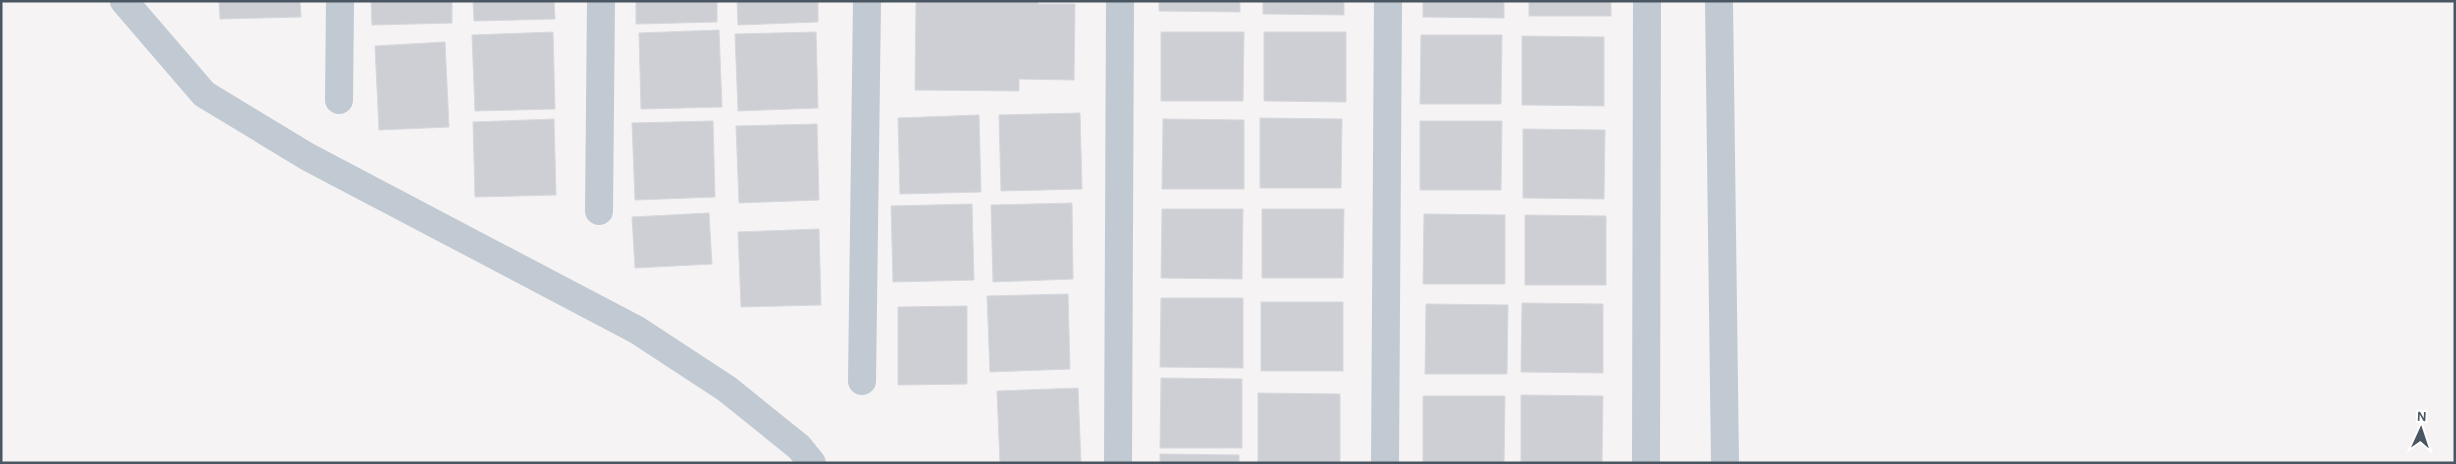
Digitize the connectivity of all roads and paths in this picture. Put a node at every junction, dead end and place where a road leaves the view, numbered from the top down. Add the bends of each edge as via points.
1 (124, 1) edge
2 (340, 1) edge
3 (601, 1) edge
4 (867, 1) edge
5 (1120, 1) edge
6 (1388, 1) edge
7 (1647, 1) edge
8 (1719, 1) edge
9 (339, 100) dead end
10 (599, 211) dead end
11 (862, 381) dead end
12 (812, 463) edge
13 (1118, 463) edge
14 (1385, 463) edge
15 (1646, 463) edge
16 (1725, 463) edge

1 - 12 street via 204,94 308,157 636,330 728,388 799,448
2 - 9 street
3 - 10 street
4 - 11 street
5 - 13 street
6 - 14 street
7 - 15 street
8 - 16 street

